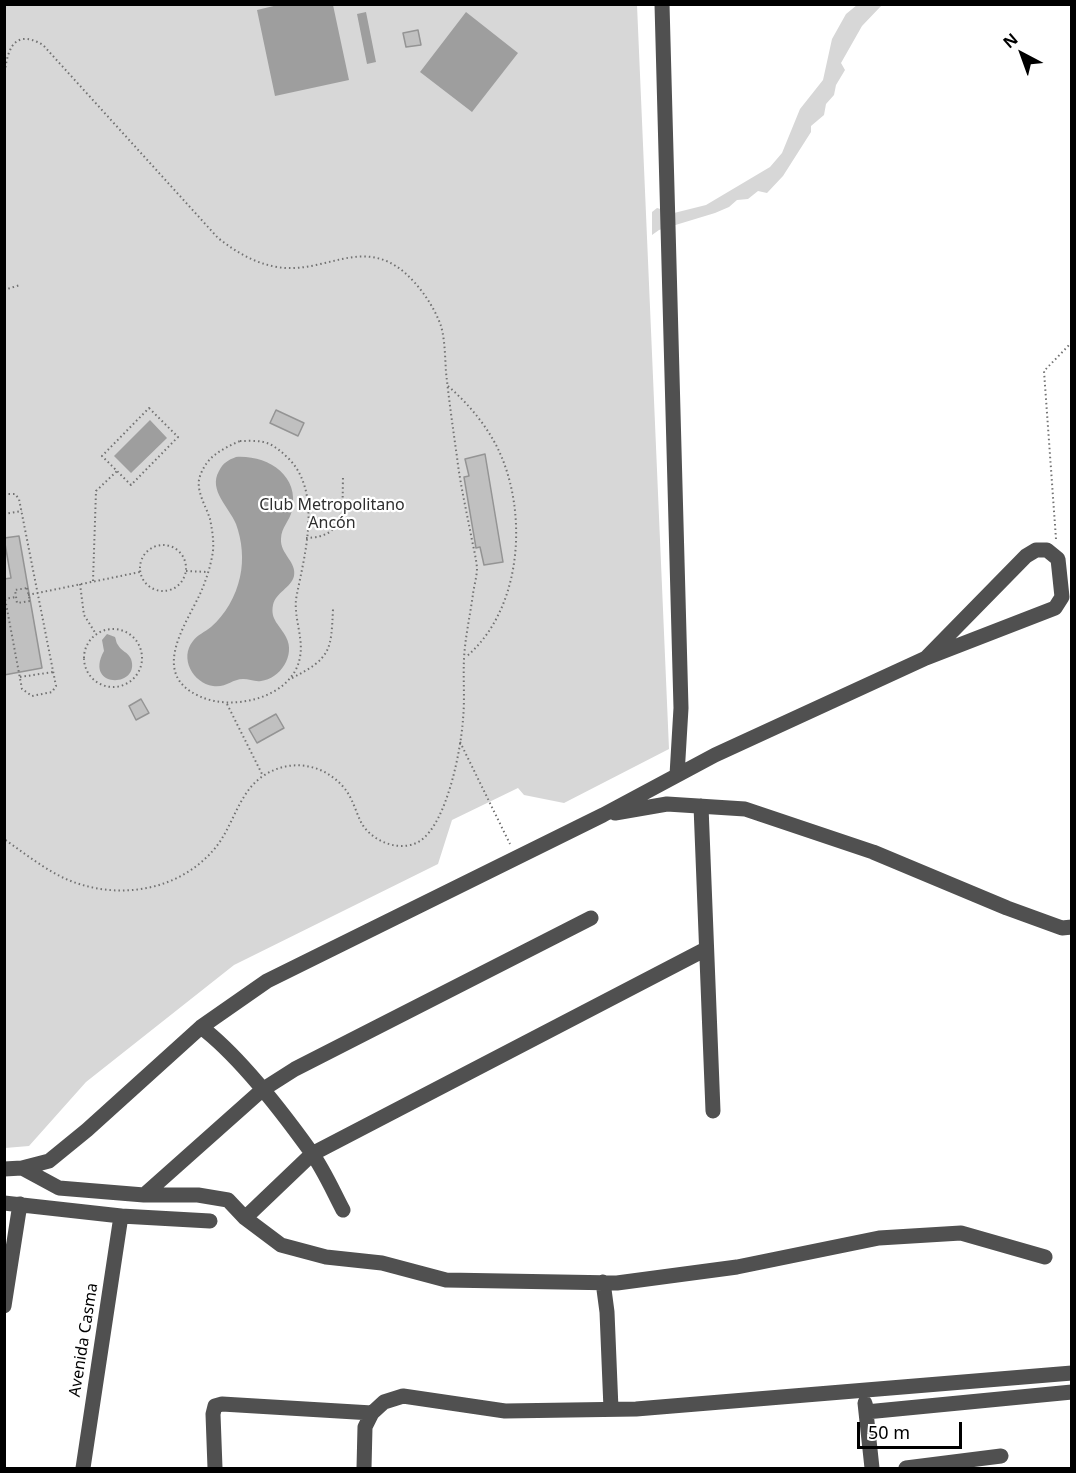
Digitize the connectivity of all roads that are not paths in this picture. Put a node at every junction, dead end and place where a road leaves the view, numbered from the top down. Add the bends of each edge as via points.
1 (662, 4) edge
2 (1071, 606) edge
3 (1055, 608) junction
4 (926, 658) junction
5 (677, 775) junction
6 (700, 806) junction
7 (603, 815) junction
8 (591, 918) dead end
9 (1071, 927) edge
10 (706, 949) junction
11 (201, 1027) junction
12 (262, 1090) junction
13 (713, 1111) dead end
14 (312, 1154) junction
15 (22, 1168) junction
16 (4, 1169) edge
17 (144, 1195) junction
18 (4, 1203) edge
19 (20, 1204) junction
20 (343, 1210) dead end
21 (121, 1216) junction
22 (245, 1218) junction
23 (210, 1221) dead end
24 (1045, 1257) dead end
25 (603, 1282) junction
26 (4, 1306) edge
27 (1071, 1373) edge
28 (864, 1391) junction
29 (1071, 1392) edge
30 (611, 1409) junction
31 (866, 1412) junction
32 (372, 1413) junction
33 (1001, 1456) dead end
34 (83, 1468) edge
35 (215, 1468) edge
36 (364, 1468) edge
37 (872, 1468) edge
38 (906, 1468) edge

1 - 5 street via 681,708
2 - 3 street
3 - 4 street
3 - 4 street via 1062,597 1058,559 1047,550 1036,550
4 - 5 street
5 - 7 street
6 - 7 street via 668,804
6 - 9 street via 745,809 873,852 1062,928
6 - 10 street
7 - 11 street via 267,981
8 - 12 street via 295,1069
10 - 13 street
10 - 14 street
11 - 12 street via 217,1039
11 - 15 street via 49,1161
12 - 14 street
12 - 17 street
14 - 20 street
14 - 22 street
15 - 16 street
15 - 17 street via 59,1188
17 - 22 street via 198,1195 228,1200
18 - 19 street
19 - 21 street
19 - 26 street
21 - 23 street
21 - 34 street, Avenida Casma
22 - 25 street via 280,1245 326,1257 382,1263 446,1280
24 - 25 street via 961,1233 879,1238 738,1267
25 - 30 street
27 - 28 street
28 - 30 street
28 - 31 street
29 - 31 street
30 - 32 street via 505,1411 403,1396 384,1402
31 - 37 street
32 - 35 street via 215,1406
32 - 36 street via 365,1427
33 - 38 street

